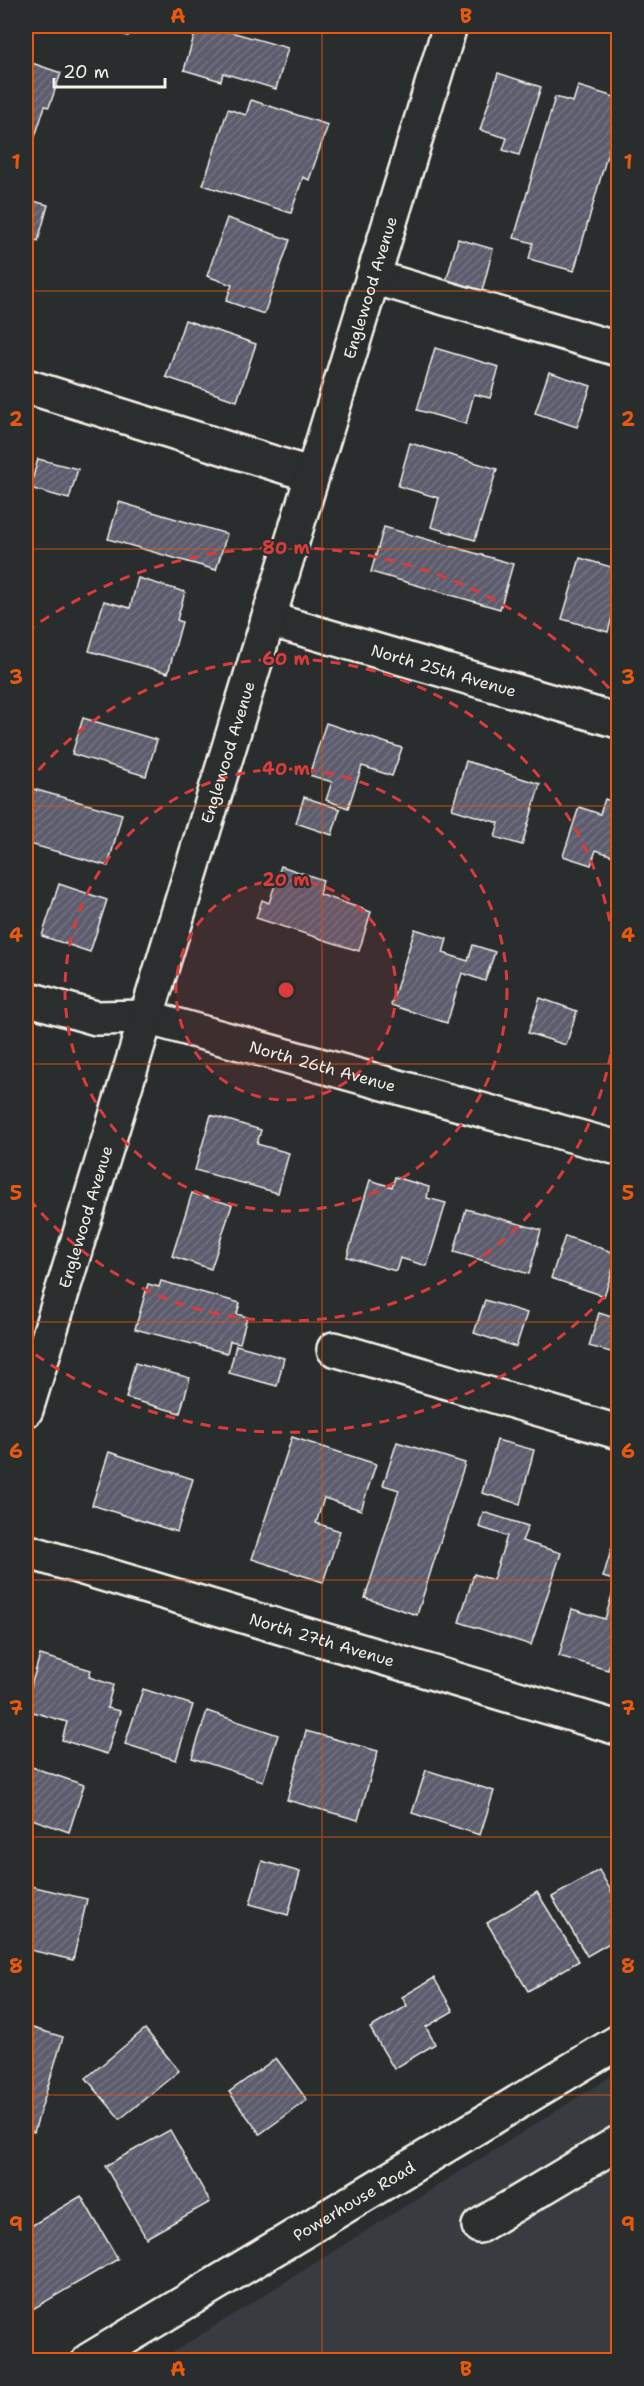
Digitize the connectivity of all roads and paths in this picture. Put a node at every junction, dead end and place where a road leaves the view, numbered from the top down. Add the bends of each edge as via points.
1 (450, 26) edge
2 (373, 277) junction
3 (618, 349) edge
4 (26, 386) edge
5 (312, 475) junction
6 (268, 619) junction
7 (618, 721) edge
8 (26, 998) edge
9 (146, 1017) junction
10 (618, 1148) edge
11 (334, 1349) dead end
12 (26, 1410) edge
13 (618, 1432) edge
14 (26, 1551) edge
15 (618, 1728) edge
16 (618, 2042) edge
17 (618, 2142) edge
18 (479, 2226) dead end
19 (89, 2361) edge

1 - 2 street, Englewood Avenue
2 - 3 street
2 - 5 street, Englewood Avenue
4 - 5 street
5 - 6 street, Englewood Avenue
6 - 7 street, North 25th Avenue
6 - 9 street, Englewood Avenue
8 - 9 street, North 26th Avenue via 96,1018
9 - 10 street, North 26th Avenue
9 - 12 street, Englewood Avenue
11 - 13 street
14 - 15 street, North 27th Avenue
16 - 19 street, Powerhouse Road
17 - 18 street

